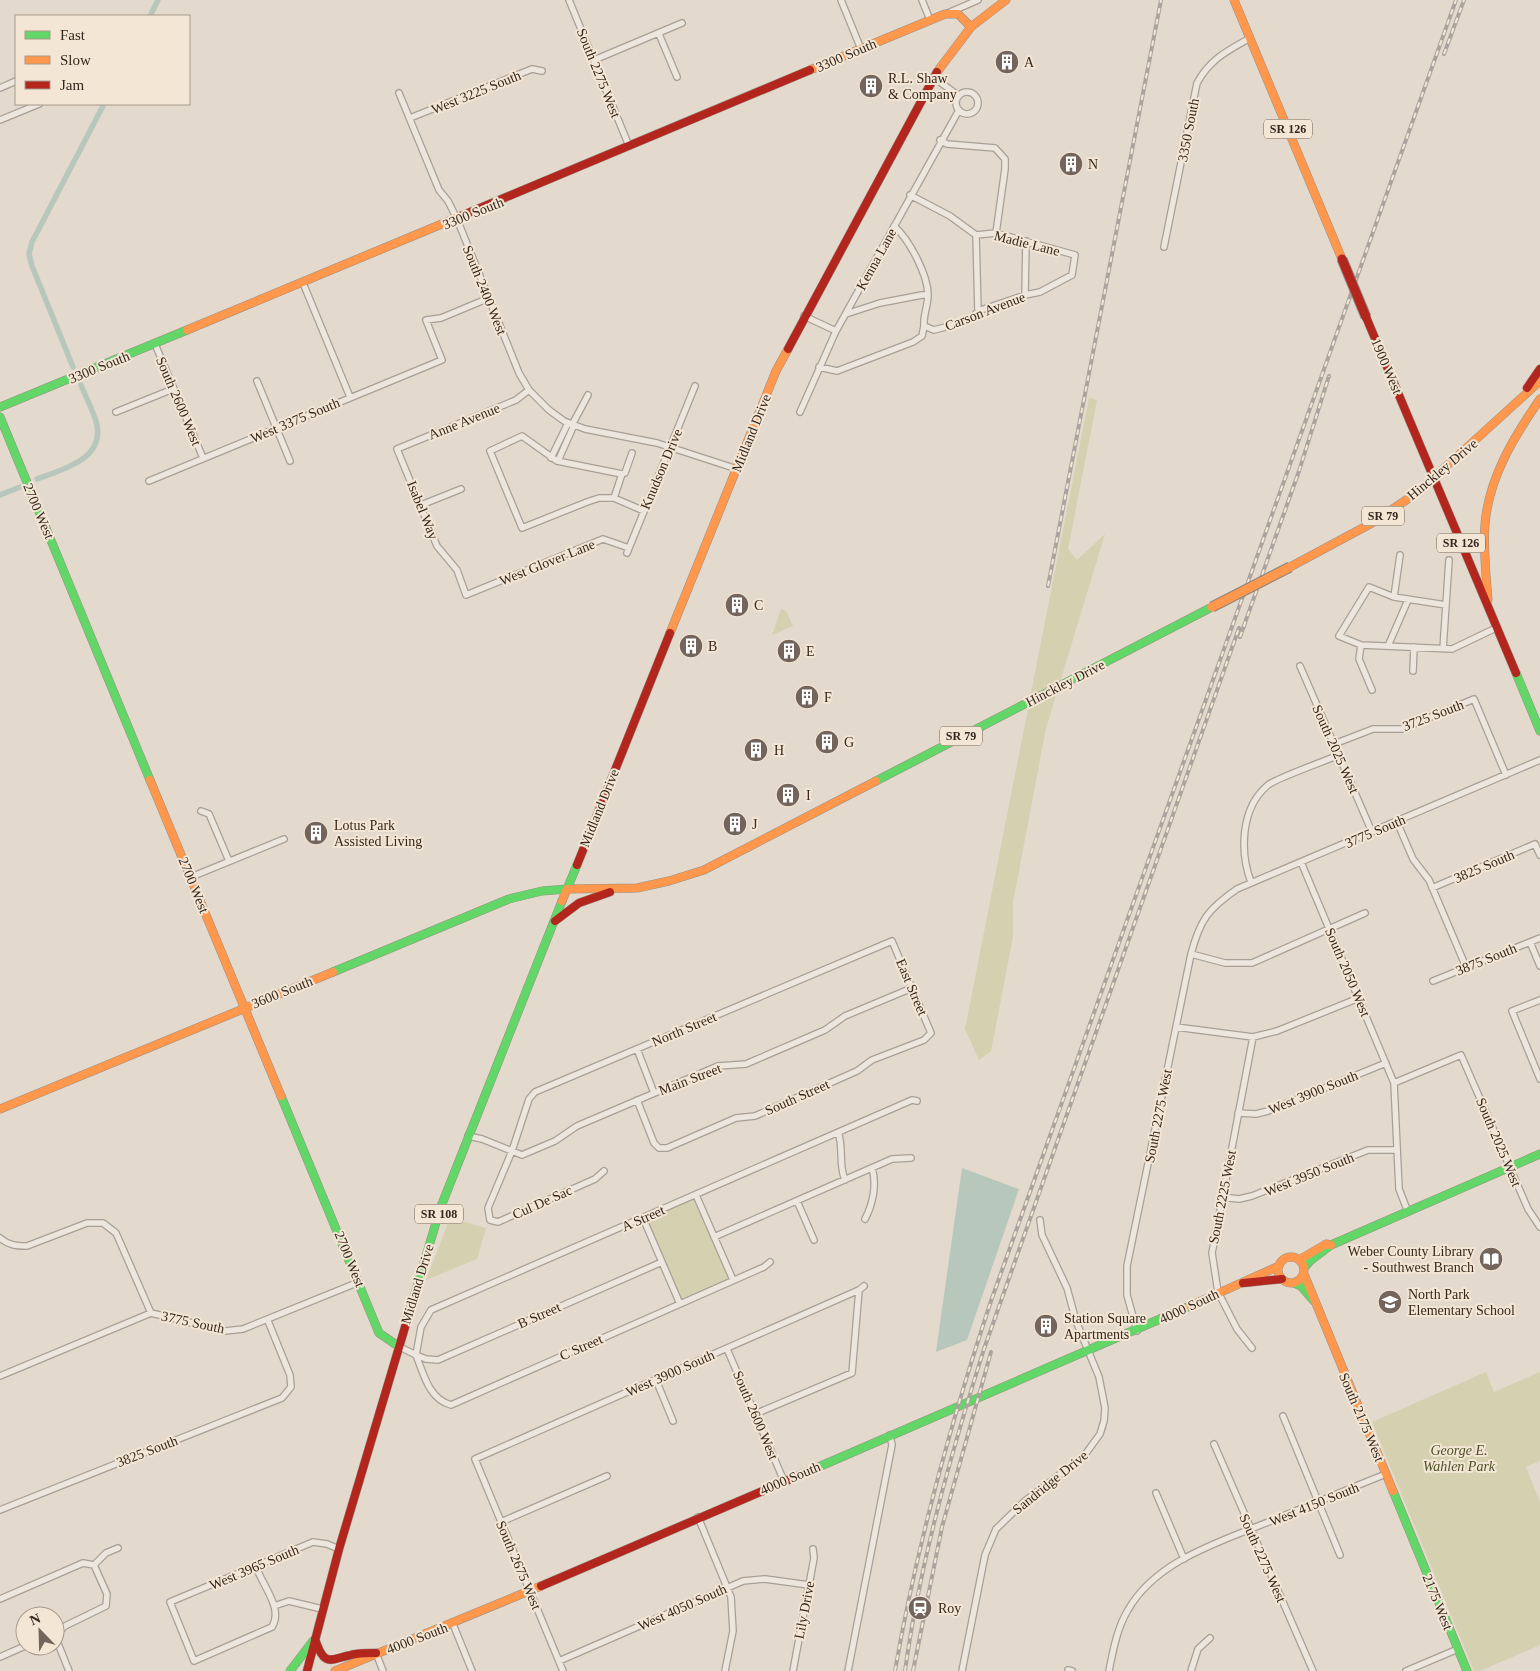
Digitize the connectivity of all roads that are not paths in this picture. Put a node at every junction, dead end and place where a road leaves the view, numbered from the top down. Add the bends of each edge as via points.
1 (569, 0) edge
2 (841, 0) edge
3 (922, 0) edge
4 (978, 0) edge
5 (1006, 0) edge
6 (1234, 0) edge
7 (945, 14) junction
8 (930, 20) junction
9 (682, 24) dead end
10 (971, 26) junction
11 (659, 34) junction
12 (1250, 38) junction
13 (861, 49) junction
14 (594, 60) junction
15 (542, 71) dead end
16 (677, 77) dead end
17 (933, 77) junction
18 (15, 81) edge
19 (0, 88) edge
20 (399, 93) dead end
21 (959, 96) junction
22 (37, 105) edge
23 (959, 110) junction
24 (410, 118) junction
25 (0, 120) edge
26 (940, 140) junction
27 (629, 146) junction
28 (910, 195) junction
29 (457, 219) junction
30 (894, 226) junction
31 (996, 233) junction
32 (976, 235) junction
33 (1026, 241) junction
34 (1164, 247) dead end
35 (1072, 275) joint
36 (303, 283) junction
37 (1025, 295) junction
38 (928, 296) junction
39 (489, 298) junction
40 (978, 311) junction
41 (846, 314) junction
42 (804, 316) junction
43 (924, 326) junction
44 (836, 331) junction
45 (155, 344) junction
46 (819, 367) junction
47 (1540, 370) edge
48 (257, 380) dead end
49 (1540, 382) edge
50 (696, 386) dead end
51 (174, 388) junction
52 (529, 390) junction
53 (1524, 394) junction
54 (588, 395) dead end
55 (350, 397) junction
56 (1540, 399) edge
57 (0, 407) edge
58 (116, 412) dead end
59 (800, 412) dead end
60 (0, 417) edge
61 (572, 424) junction
62 (276, 428) junction
63 (670, 446) junction
64 (396, 449) joint
65 (632, 453) dead end
66 (203, 458) junction
67 (551, 458) junction
68 (290, 461) dead end
69 (558, 461) junction
70 (737, 469) junction
71 (622, 474) junction
72 (1434, 477) junction
73 (149, 481) dead end
74 (461, 489) dead end
75 (614, 498) junction
76 (421, 505) junction
77 (644, 511) junction
78 (628, 550) joint
79 (1400, 555) dead end
80 (1448, 560) dead end
81 (466, 595) joint
82 (1394, 597) junction
83 (1408, 600) junction
84 (1446, 605) junction
85 (1489, 608) junction
86 (1496, 628) junction
87 (1361, 645) junction
88 (1388, 646) junction
89 (1414, 647) junction
90 (1443, 649) junction
91 (1300, 666) dead end
92 (1413, 671) dead end
93 (1372, 690) dead end
94 (1540, 731) edge
95 (1334, 744) junction
96 (1339, 755) junction
97 (1540, 760) edge
98 (1506, 775) junction
99 (200, 811) dead end
100 (1397, 822) junction
101 (1372, 832) junction
102 (284, 839) dead end
103 (1540, 855) edge
104 (229, 861) junction
105 (1301, 862) junction
106 (191, 877) junction
107 (1251, 882) junction
108 (1432, 888) junction
109 (567, 889) junction
110 (612, 891) junction
111 (1213, 906) joint
112 (1365, 914) dead end
113 (554, 922) junction
114 (1329, 929) junction
115 (1540, 938) edge
116 (892, 940) joint
117 (1530, 942) junction
118 (1191, 954) junction
119 (1540, 966) edge
120 (1466, 967) junction
121 (1432, 981) dead end
122 (912, 988) junction
123 (1359, 998) junction
124 (1540, 1000) edge
125 (246, 1006) junction
126 (1176, 1027) junction
127 (931, 1033) joint
128 (1252, 1037) junction
129 (637, 1049) junction
130 (1386, 1062) junction
131 (1540, 1079) edge
132 (1394, 1083) junction
133 (654, 1093) junction
134 (637, 1100) junction
135 (917, 1101) dead end
136 (0, 1109) edge
137 (1238, 1113) junction
138 (838, 1132) junction
139 (468, 1136) junction
140 (1396, 1150) junction
141 (512, 1151) junction
142 (1540, 1154) edge
143 (910, 1158) dead end
144 (1510, 1167) junction
145 (872, 1168) junction
146 (604, 1172) dead end
147 (845, 1180) junction
148 (696, 1195) junction
149 (1221, 1197) junction
150 (797, 1201) junction
151 (1408, 1212) junction
152 (643, 1218) junction
153 (865, 1219) dead end
154 (1040, 1220) dead end
155 (1540, 1227) edge
156 (714, 1237) junction
157 (0, 1238) edge
158 (814, 1240) dead end
159 (662, 1262) junction
160 (770, 1262) dead end
161 (1279, 1266) junction
162 (1302, 1267) junction
163 (1282, 1279) junction
164 (733, 1280) junction
165 (359, 1282) junction
166 (1243, 1283) junction
167 (1294, 1283) junction
168 (1218, 1292) junction
169 (1314, 1301) junction
170 (680, 1304) junction
171 (151, 1313) junction
172 (268, 1321) junction
173 (1137, 1331) junction
174 (398, 1346) junction
175 (727, 1348) junction
176 (1252, 1348) dead end
177 (1089, 1351) junction
178 (416, 1355) junction
179 (0, 1376) edge
180 (656, 1380) junction
181 (755, 1414) junction
182 (1283, 1416) dead end
183 (674, 1421) dead end
184 (890, 1435) junction
185 (1214, 1444) dead end
186 (475, 1459) joint
187 (1386, 1474) junction
188 (607, 1476) dead end
189 (784, 1481) junction
190 (1156, 1493) dead end
191 (1318, 1502) junction
192 (0, 1510) edge
193 (698, 1517) junction
194 (501, 1522) junction
195 (1251, 1529) junction
196 (1410, 1532) joint
197 (118, 1548) dead end
198 (339, 1549) junction
199 (813, 1549) dead end
200 (1340, 1554) dead end
201 (1184, 1559) junction
202 (92, 1564) junction
203 (256, 1566) junction
204 (809, 1585) junction
205 (727, 1587) junction
206 (530, 1590) junction
207 (0, 1599) edge
208 (274, 1606) junction
209 (322, 1609) junction
210 (452, 1624) junction
211 (65, 1626) edge
212 (1210, 1638) dead end
213 (315, 1639) junction
214 (1458, 1649) junction
215 (15, 1650) edge
216 (376, 1653) junction
217 (63, 1656) edge
218 (0, 1657) edge
219 (559, 1661) junction
220 (69, 1671) edge
221 (290, 1671) edge
222 (307, 1671) edge
223 (335, 1671) edge
224 (383, 1671) edge
225 (472, 1671) edge
226 (563, 1671) edge
227 (725, 1671) edge
228 (793, 1671) edge
229 (848, 1671) edge
230 (962, 1671) edge
231 (1108, 1671) edge
232 (1191, 1671) edge
233 (1313, 1671) edge
234 (1406, 1671) edge
235 (1467, 1671) edge

1 - 14 street, South 2275 West
2 - 13 street
3 - 8 street
4 - 7 street, 3300 South
5 - 10 street, Midland Drive / SR 108
6 - 12 street, 1900 West / SR 126
7 - 8 street, 3300 South
7 - 10 street via 958,14
8 - 13 street, 3300 South
9 - 11 street
10 - 17 street, Midland Drive / SR 108
11 - 14 street
11 - 16 street
12 - 34 street, 3350 South via 1206,67 1197,84
12 - 72 street, 1900 West / SR 126, bridge
13 - 27 street, 3300 South
14 - 27 street, South 2275 West
15 - 24 street, West 3225 South via 532,69
17 - 21 street
17 - 42 street, Midland Drive / SR 108
18 - 19 street
20 - 24 street, South 2400 West
21 - 23 street via 956,103
21 - 23 street via 964,92 972,93 978,102 970,113
22 - 25 street
23 - 26 street, Kenna Lane
24 - 29 street, South 2400 West via 439,190
26 - 28 street, Kenna Lane
26 - 31 street via 947,144 995,148 1001,153 1006,168
27 - 29 street, 3300 South
28 - 30 street, Kenna Lane
28 - 32 street, Madie Lane via 950,216
29 - 36 street, 3300 South
29 - 39 street, South 2400 West
30 - 38 street via 925,274
30 - 41 street, Kenna Lane
31 - 32 street, Madie Lane
31 - 33 street, Madie Lane
32 - 40 street
33 - 35 street, Madie Lane via 1075,255
33 - 37 street
35 - 37 street, Carson Avenue via 1040,292
36 - 45 street, 3300 South
36 - 55 street
37 - 40 street, Carson Avenue
38 - 41 street via 880,302
38 - 43 street
39 - 52 street, South 2400 West via 509,351
39 - 55 street, West 3375 South via 441,318 426,320 442,360
40 - 43 street, Carson Avenue via 972,318 956,324 934,330
41 - 44 street, Kenna Lane
42 - 44 street
42 - 70 street, Midland Drive / SR 108 via 776,371
43 - 46 street, Carson Avenue via 922,336 913,342 837,371
44 - 46 street, Kenna Lane
45 - 51 street, South 2600 West
45 - 57 street, 3300 South
46 - 59 street, Kenna Lane
47 - 53 street, Hinckley Drive / SR 79
48 - 62 street
49 - 53 street, Hinckley Drive / SR 79
50 - 63 street, Knudson Drive
51 - 58 street
51 - 66 street, South 2600 West
52 - 61 street, South 2400 West via 549,410
52 - 64 street, Anne Avenue via 516,400
53 - 72 street, Hinckley Drive / SR 79 via 1464,453
54 - 61 street
55 - 62 street, West 3375 South
56 - 85 street via 1505,453 1490,494 1484,543
60 - 106 street, 2700 West
61 - 63 street, South 2400 West via 598,433
61 - 67 street
61 - 69 street
62 - 66 street, West 3375 South
62 - 68 street
63 - 70 street, South 2400 West
63 - 77 street, Knudson Drive
64 - 76 street, Isabel Way
65 - 71 street
66 - 73 street, West 3375 South
67 - 69 street
67 - 75 street via 522,436 490,451 522,528 599,498
69 - 71 street
70 - 109 street, Midland Drive / SR 108
71 - 75 street
72 - 85 street, 1900 West / SR 126
72 - 110 street, Hinckley Drive / SR 79, bridge via 1386,515 1290,567 704,870 637,890
74 - 76 street
75 - 77 street
76 - 81 street, Isabel Way via 438,546 457,570
77 - 78 street, Knudson Drive
78 - 81 street, West Glover Lane via 603,539
79 - 82 street
80 - 84 street
82 - 83 street
82 - 87 street via 1369,587 1339,636
83 - 84 street
83 - 88 street
84 - 90 street
85 - 86 street, 1900 West / SR 126
86 - 90 street via 1452,649
86 - 94 street, 1900 West / SR 126
87 - 88 street
87 - 93 street via 1359,659
88 - 89 street
89 - 90 street
89 - 92 street
91 - 95 street, South 2025 West
95 - 96 street, South 2025 West
95 - 98 street, 3725 South via 1373,729 1402,729 1474,699
96 - 101 street, South 2025 West
96 - 107 street via 1268,785 1254,803 1244,841 1244,864
97 - 98 street, 3775 South
98 - 100 street, 3775 South
99 - 104 street via 209,814
100 - 101 street, 3775 South
100 - 108 street via 1413,859
101 - 105 street, 3775 South
102 - 104 street
103 - 108 street, 3825 South via 1535,844
104 - 106 street
105 - 107 street, 3775 South
105 - 114 street, South 2050 West
106 - 125 street, 2700 West
107 - 111 street, 3775 South
108 - 120 street
109 - 110 street, Hinckley Drive / SR 79
109 - 113 street, Midland Drive / SR 108
109 - 125 street, 3600 South via 509,899
110 - 113 street via 579,903
111 - 118 street, South 2275 West via 1204,918
112 - 114 street
113 - 139 street, Midland Drive / SR 108
114 - 118 street via 1252,963 1225,963
114 - 123 street, South 2050 West
115 - 117 street, 3875 South
116 - 122 street, East Street
116 - 129 street, North Street
117 - 119 street
117 - 120 street, 3875 South
118 - 126 street, South 2275 West
120 - 121 street, 3875 South
122 - 127 street, East Street
122 - 133 street, Main Street via 746,1064 718,1066
123 - 128 street via 1277,1031
123 - 130 street, South 2050 West
124 - 131 street via 1512,1011
125 - 136 street, 3600 South
125 - 165 street, 2700 West
126 - 128 street
126 - 173 street, South 2275 West via 1127,1266 1127,1295
127 - 134 street, South Street via 924,1040 872,1060 857,1071 755,1116 736,1118 667,1148 659,1148 654,1143
128 - 137 street, South 2225 West
129 - 133 street
129 - 141 street, North Street via 535,1092 529,1098
130 - 132 street, South 2050 West
130 - 137 street, West 3900 South via 1268,1111
132 - 140 street, South 2050 West
132 - 144 street, South 2025 West via 1461,1055
133 - 134 street, Main Street
134 - 141 street, Main Street via 522,1155
135 - 138 street, A Street via 912,1100
137 - 149 street, South 2225 West
138 - 147 street via 842,1147 840,1165
138 - 148 street, A Street
139 - 141 street, Main Street
139 - 174 street, Midland Drive / SR 108 via 440,1209
140 - 149 street, West 3950 South via 1368,1150 1252,1196 1239,1199
140 - 151 street, South 2050 West via 1399,1189
141 - 146 street, Cul De Sac via 488,1208 490,1220 498,1222 596,1179
142 - 144 street
143 - 145 street via 892,1159
144 - 151 street
144 - 155 street, South 2025 West via 1528,1209
145 - 147 street
145 - 153 street via 874,1186
147 - 150 street
148 - 152 street, A Street
148 - 156 street
149 - 168 street, South 2225 West via 1212,1253
150 - 156 street
150 - 158 street
151 - 162 street via 1331,1245
152 - 159 street
152 - 178 street, A Street via 431,1310 421,1327
154 - 177 street, Sandridge Drive via 1042,1235 1067,1288
156 - 164 street
157 - 171 street via 7,1243 27,1246 87,1223 103,1223 116,1233
159 - 170 street
159 - 178 street, B Street via 438,1360 426,1360
160 - 164 street, C Street
161 - 162 street via 1289,1258
161 - 163 street
161 - 166 street, 4000 South
162 - 167 street
162 - 169 street, South 2175 West
163 - 166 street, 4000 South via 1266,1279 1249,1285
163 - 167 street
164 - 170 street, C Street
165 - 172 street, 3775 South
165 - 174 street, 2700 West via 380,1333
166 - 168 street, 4000 South
167 - 169 street, South 2175 West via 1302,1286
168 - 173 street, 4000 South
168 - 176 street, South 2225 West via 1237,1329
169 - 187 street, South 2175 West
170 - 178 street, C Street via 451,1405 440,1402 432,1394
171 - 172 street, 3775 South via 225,1331
171 - 179 street, 3775 South
172 - 192 street, 3825 South via 290,1375 291,1387 282,1398
173 - 177 street, 4000 South
174 - 178 street
174 - 198 street, Midland Drive / SR 108
175 - 180 street, West 3900 South
175 - 181 street, South 2600 West
175 - 181 street, West 3900 South via 862,1288 852,1373
177 - 184 street, 4000 South
177 - 230 street, Sandridge Drive via 1104,1400 1100,1434 1084,1456 996,1529 989,1542
180 - 183 street
180 - 186 street, West 3900 South
181 - 189 street, South 2600 West
182 - 191 street
184 - 189 street, 4000 South
184 - 229 street via 892,1445
185 - 195 street, South 2275 West
186 - 194 street, South 2675 West
187 - 191 street, West 4150 South
187 - 196 street, South 2175 West
188 - 194 street
189 - 193 street, 4000 South
190 - 201 street
191 - 195 street, West 4150 South
191 - 200 street
193 - 205 street
193 - 206 street, 4000 South
194 - 206 street, South 2675 West
195 - 201 street, West 4150 South
195 - 233 street, South 2275 West
196 - 214 street, 2175 West
197 - 202 street
198 - 203 street, West 3965 South via 313,1542
198 - 209 street, Midland Drive / SR 108
199 - 204 street, Lily Drive
201 - 231 street, West 4150 South via 1142,1590 1128,1610 1118,1632
202 - 207 street via 83,1563
202 - 211 street via 107,1594 106,1606
203 - 208 street
203 - 208 street, West 3965 South via 170,1602 194,1661 269,1630 275,1623
204 - 205 street, West 4050 South via 754,1578
204 - 228 street, Lily Drive
205 - 219 street, West 4050 South
205 - 227 street via 734,1614
206 - 210 street, 4000 South
206 - 219 street, South 2675 West
208 - 209 street via 289,1601
209 - 213 street, Midland Drive / SR 108
210 - 216 street, 4000 South
210 - 225 street
212 - 232 street via 1198,1648
213 - 216 street via 320,1654 328,1660
213 - 221 street
213 - 222 street, Midland Drive / SR 108
214 - 234 street
214 - 235 street, 2175 West
215 - 218 street
216 - 223 street, 4000 South
216 - 224 street
217 - 220 street
219 - 226 street, South 2675 West

